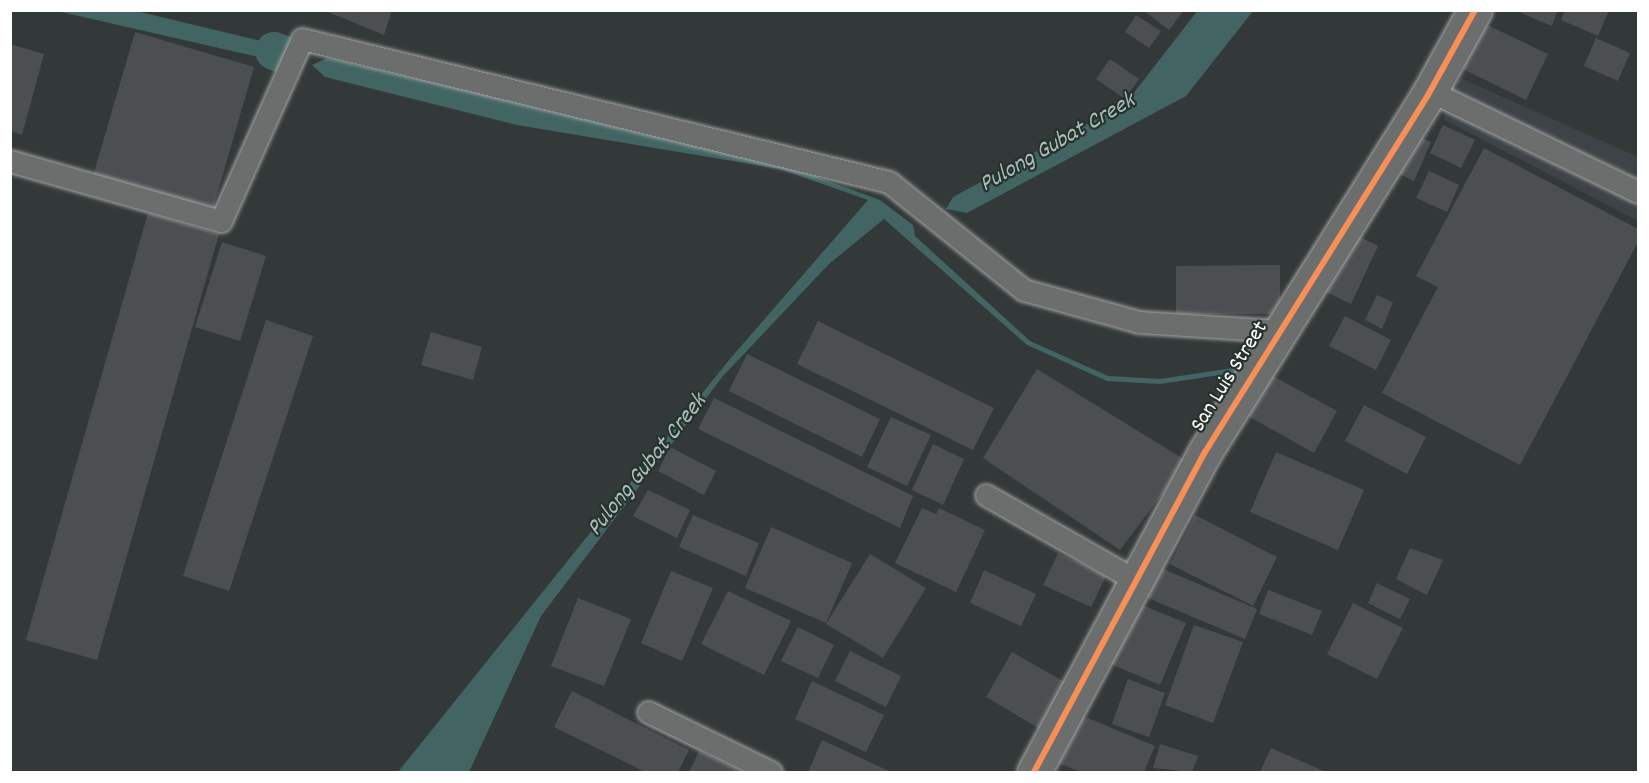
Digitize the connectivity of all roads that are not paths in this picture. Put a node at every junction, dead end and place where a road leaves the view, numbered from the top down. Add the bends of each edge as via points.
1 (1475, 10) edge
2 (1430, 91) junction
3 (10, 160) edge
4 (1638, 192) edge
5 (1280, 331) junction
6 (986, 495) dead end
7 (1137, 581) junction
8 (648, 712) dead end
9 (771, 772) edge
10 (1034, 772) edge

1 - 2 street, San Luis Street
2 - 4 lane
2 - 5 street, San Luis Street
3 - 5 lane via 221,221 302,39 889,182 1024,290 1139,322
5 - 7 street, San Luis Street via 1205,452
6 - 7 lane
7 - 10 street, San Luis Street
8 - 9 lane

